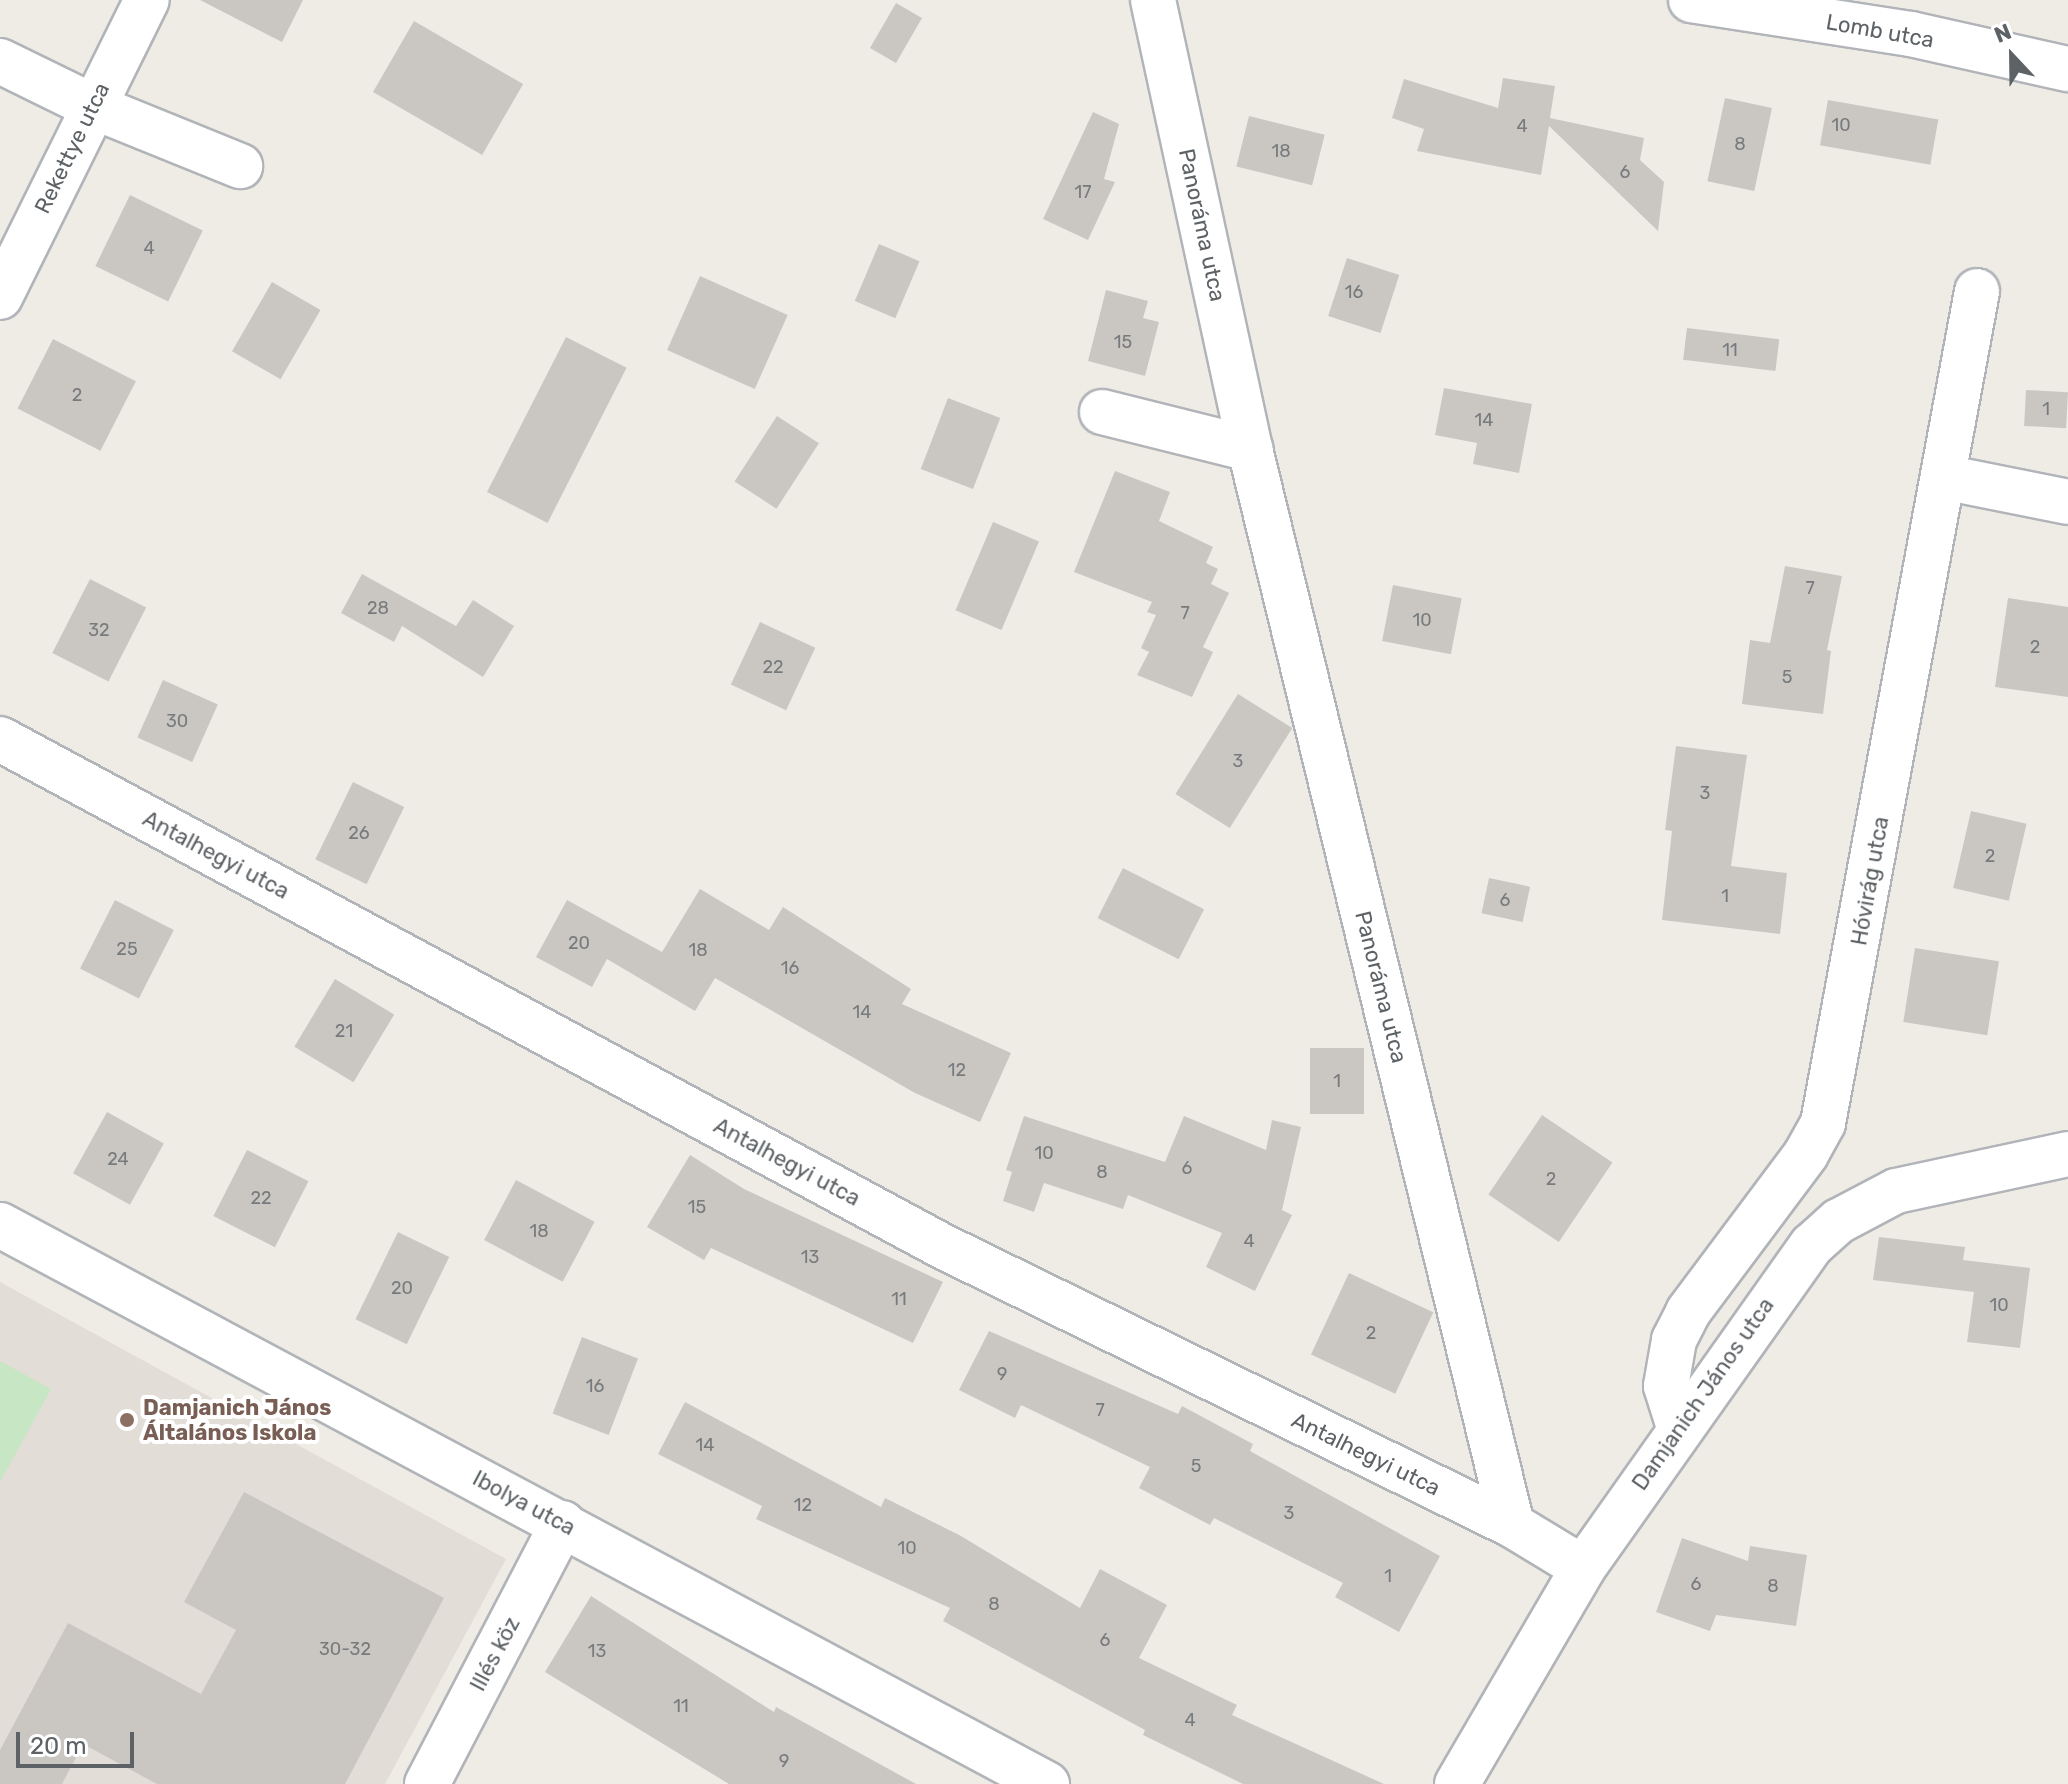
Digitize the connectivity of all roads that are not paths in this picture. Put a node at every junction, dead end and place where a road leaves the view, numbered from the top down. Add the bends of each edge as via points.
1 (147, 0) edge
2 (1153, 0) edge
3 (1691, 0) edge
4 (0, 61) edge
5 (2068, 69) edge
6 (92, 106) junction
7 (240, 166) dead end
8 (1977, 291) dead end
9 (0, 297) edge
10 (1102, 412) dead end
11 (1250, 449) junction
12 (1943, 477) junction
13 (2068, 502) edge
14 (0, 739) edge
15 (2068, 1154) edge
16 (0, 1225) edge
17 (1679, 1427) junction
18 (563, 1523) junction
19 (1512, 1525) junction
20 (1583, 1568) junction
21 (427, 1784) edge
22 (1047, 1784) edge
23 (1457, 1784) edge

1 - 6 street, Rekettye utca
2 - 11 street, Panoráma utca
3 - 5 street, Lomb utca via 1911,34
4 - 6 street
6 - 7 street
6 - 9 street, Rekettye utca
8 - 12 street, Hóvirág utca
10 - 11 street
11 - 19 street, Panoráma utca
12 - 13 street
12 - 17 street, Hóvirág utca via 1823,1123 1806,1154 1688,1312 1674,1340 1666,1386
14 - 19 street, Antalhegyi utca via 944,1247
15 - 17 street, Damjanich János utca via 1935,1179 1896,1191 1839,1221 1786,1276
16 - 18 street, Ibolya utca
17 - 20 street, Damjanich János utca
18 - 21 street, Illés köz
18 - 22 street, Ibolya utca
19 - 20 street, Antalhegyi utca
20 - 23 street, Damjanich János utca

